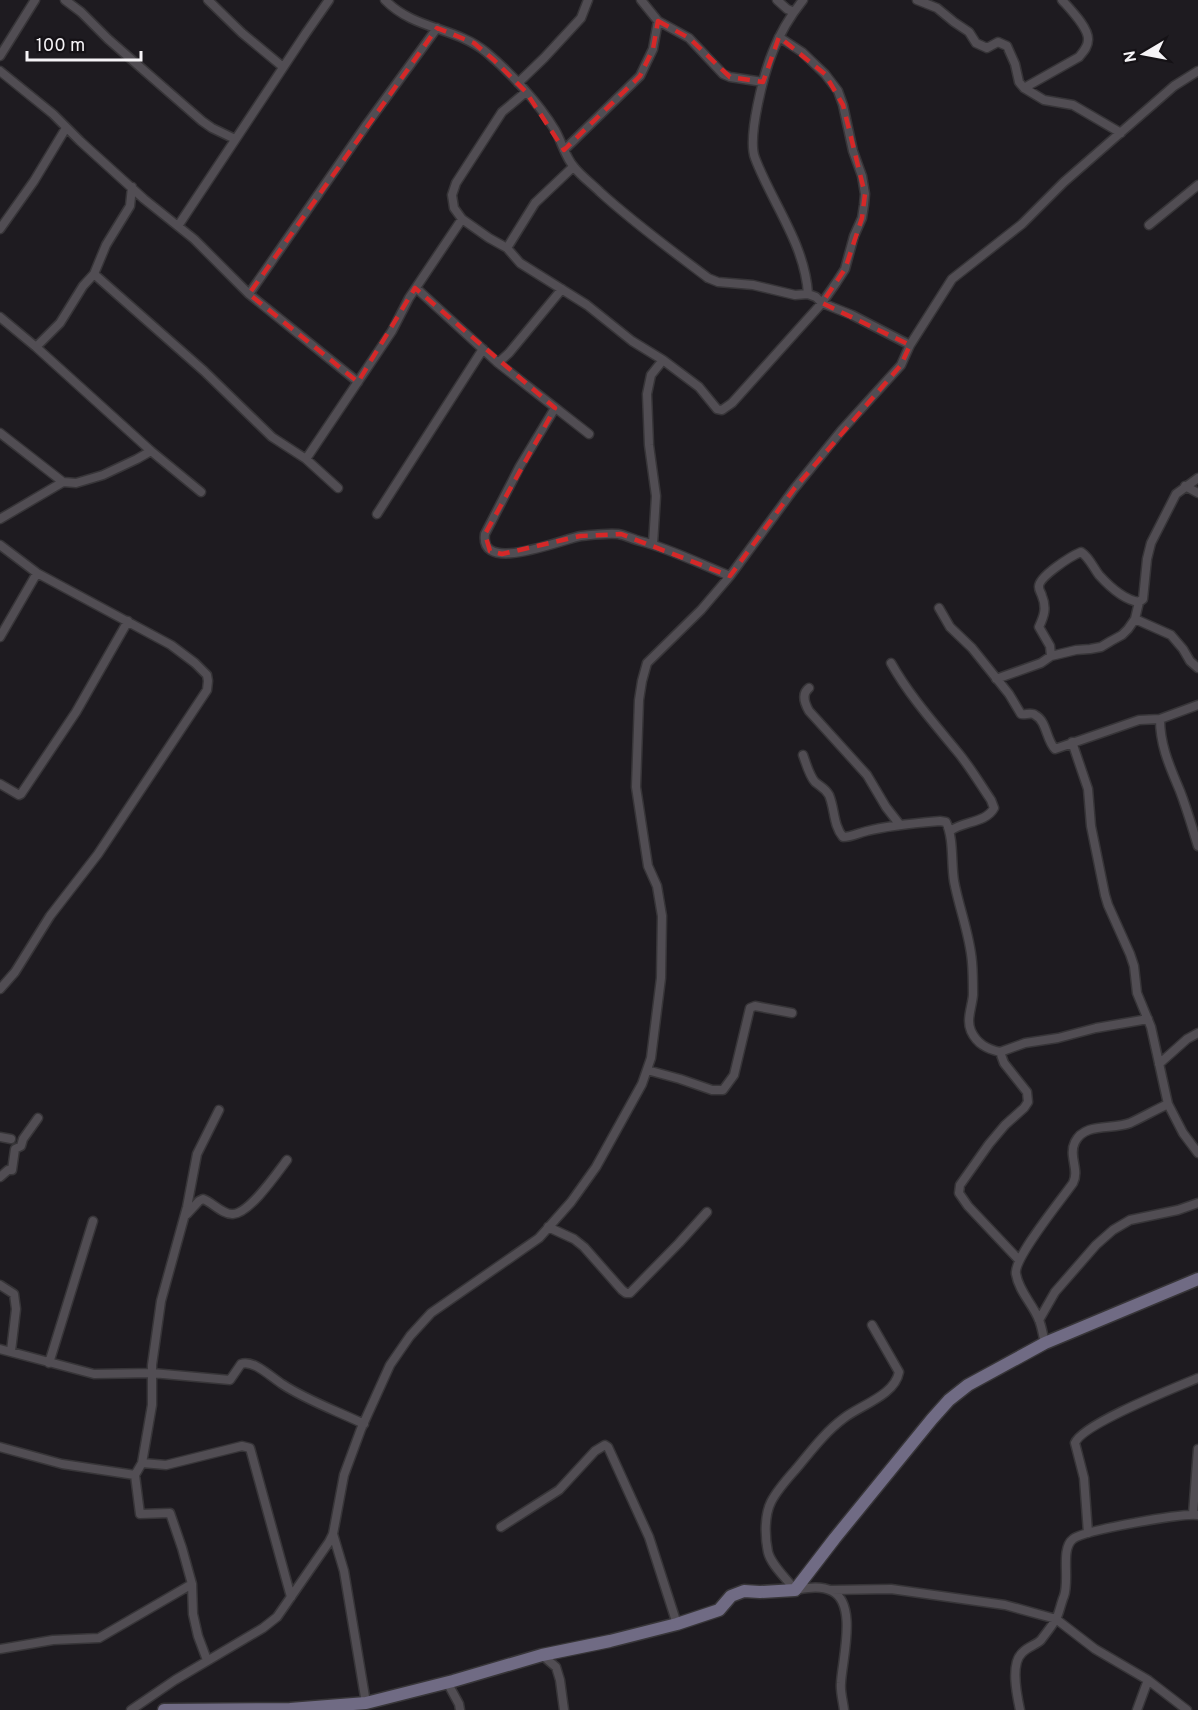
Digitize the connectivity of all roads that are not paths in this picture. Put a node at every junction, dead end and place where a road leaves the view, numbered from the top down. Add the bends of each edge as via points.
1 (35, 0) edge
2 (65, 0) edge
3 (208, 0) edge
4 (330, 0) edge
5 (385, 0) edge
6 (588, 0) edge
7 (641, 0) edge
8 (777, 0) edge
9 (803, 0) edge
10 (917, 0) edge
11 (1062, 0) edge
12 (794, 12) junction
13 (658, 21) junction
14 (437, 28) junction
15 (779, 37) junction
16 (0, 56) edge
17 (283, 67) junction
18 (0, 71) edge
19 (1198, 71) edge
20 (763, 82) junction
21 (518, 83) junction
22 (1024, 87) junction
23 (526, 92) junction
24 (66, 128) junction
25 (1121, 133) junction
26 (235, 139) junction
27 (564, 150) junction
28 (573, 167) junction
29 (1198, 185) edge
30 (132, 187) junction
31 (144, 199) junction
32 (130, 206) junction
33 (462, 219) junction
34 (1149, 225) dead end
35 (178, 226) junction
36 (0, 229) edge
37 (507, 248) junction
38 (94, 274) junction
39 (416, 288) junction
40 (562, 290) junction
41 (249, 294) junction
42 (808, 294) junction
43 (822, 303) junction
44 (0, 317) edge
45 (910, 345) junction
46 (36, 347) junction
47 (483, 349) junction
48 (663, 360) junction
49 (498, 363) junction
50 (357, 382) junction
51 (555, 408) junction
52 (0, 433) edge
53 (589, 434) dead end
54 (151, 451) junction
55 (306, 459) junction
56 (1198, 478) edge
57 (63, 482) junction
58 (1185, 486) junction
59 (338, 488) dead end
60 (201, 492) dead end
61 (1198, 493) edge
62 (377, 514) dead end
63 (0, 519) edge
64 (653, 544) junction
65 (0, 545) edge
66 (37, 573) junction
67 (730, 576) junction
68 (1139, 602) junction
69 (939, 608) dead end
70 (1135, 619) junction
71 (128, 621) junction
72 (0, 637) edge
73 (1051, 656) junction
74 (891, 663) dead end
75 (1198, 668) edge
76 (996, 679) junction
77 (809, 688) dead end
78 (1198, 705) edge
79 (1160, 719) junction
80 (1072, 742) junction
81 (803, 755) dead end
82 (0, 784) edge
83 (900, 825) junction
84 (950, 831) junction
85 (1198, 846) edge
86 (0, 989) edge
87 (792, 1013) dead end
88 (1148, 1019) junction
89 (1198, 1033) edge
90 (1000, 1052) junction
91 (1159, 1064) junction
92 (647, 1070) junction
93 (1168, 1104) junction
94 (219, 1110) dead end
95 (38, 1118) dead end
96 (0, 1137) edge
97 (12, 1139) dead end
98 (1198, 1153) edge
99 (287, 1160) dead end
100 (0, 1177) edge
101 (1198, 1203) edge
102 (707, 1212) dead end
103 (185, 1216) junction
104 (93, 1221) dead end
105 (548, 1227) junction
106 (1019, 1260) junction
107 (1198, 1279) edge
108 (0, 1285) edge
109 (1039, 1320) junction
110 (872, 1325) dead end
111 (1045, 1343) junction
112 (0, 1349) edge
113 (11, 1351) junction
114 (49, 1363) junction
115 (152, 1373) junction
116 (1198, 1378) edge
117 (364, 1424) junction
118 (0, 1447) edge
119 (1198, 1449) edge
120 (142, 1463) junction
121 (135, 1475) junction
122 (1195, 1515) edge
123 (501, 1527) dead end
124 (1088, 1533) junction
125 (333, 1534) junction
126 (192, 1584) junction
127 (795, 1590) junction
128 (831, 1590) junction
129 (291, 1597) junction
130 (1056, 1619) junction
131 (677, 1624) junction
132 (0, 1649) edge
133 (542, 1655) junction
134 (207, 1660) junction
135 (1148, 1680) junction
136 (447, 1682) junction
137 (366, 1703) junction
138 (325, 1708) edge
139 (131, 1710) edge
140 (164, 1710) edge
141 (231, 1710) edge
142 (460, 1710) edge
143 (564, 1710) edge
144 (844, 1710) edge
145 (1020, 1710) edge
146 (1137, 1710) edge
147 (1187, 1710) edge

1 - 16 street
2 - 26 street via 202,121
3 - 17 street
4 - 17 street
5 - 14 street via 419,23
6 - 21 street via 580,18
7 - 13 street
8 - 12 street
9 - 12 street
10 - 22 street via 941,11 981,46 987,48 1000,42 1007,46
11 - 22 street via 1087,33 1089,42 1079,57
12 - 15 street
13 - 20 street via 689,38 727,76
13 - 27 street via 653,49 640,76
14 - 21 street via 479,47
14 - 41 street
15 - 20 street
15 - 43 street via 802,52 838,92 865,194 862,218 845,268
17 - 26 street
18 - 24 street
19 - 25 street via 1174,86
20 - 42 street via 752,136 754,155 797,245
21 - 23 street
22 - 25 street via 1044,100 1073,105
23 - 27 street via 555,130
23 - 33 street via 502,112 456,183 452,195 454,208
24 - 30 street
24 - 36 street
25 - 45 street via 1022,224 952,279
26 - 35 street
27 - 28 street
28 - 37 street via 535,203
28 - 42 street via 623,213 708,278
29 - 34 street
30 - 31 street
30 - 32 street
31 - 32 street
31 - 35 street
32 - 38 street
33 - 37 street
33 - 39 street
35 - 41 street
37 - 40 street via 520,263
38 - 46 street via 60,323
38 - 55 street via 272,437
39 - 47 street
39 - 50 street
40 - 48 street
40 - 49 street
41 - 50 street
42 - 43 street
43 - 45 street
43 - 48 street via 722,410
44 - 46 street
45 - 67 street via 901,365 794,489
46 - 54 street
47 - 49 street
47 - 62 street
48 - 64 street via 651,375 647,394 656,496
49 - 51 street
50 - 55 street
51 - 53 street
51 - 64 street via 485,534 490,551 510,554 565,539 610,534
52 - 57 street
54 - 57 street via 103,475 76,483
54 - 60 street
55 - 59 street
56 - 58 street
57 - 63 street
58 - 61 street
58 - 68 street via 1176,494 1151,543 1143,599
64 - 67 street
65 - 66 street
66 - 71 street
66 - 72 street
67 - 92 street via 647,663 642,681 636,787 648,866 657,886 662,916 661,978
68 - 70 street
68 - 73 street via 1129,600 1111,586 1086,555 1074,555 1039,583 1045,616 1039,627
69 - 76 street via 950,627
70 - 73 street via 1122,636 1101,647
70 - 75 street via 1171,635
71 - 82 street via 76,712 21,794
71 - 86 street via 195,663 207,675 207,690 98,855
73 - 76 street
74 - 84 street via 958,752 994,808 991,814
76 - 80 street via 1021,714 1036,715 1052,747
77 - 83 street via 804,695 809,711 867,775
78 - 79 street
79 - 80 street via 1139,720
79 - 85 street via 1164,753
80 - 88 street via 1088,789 1090,826 1108,905 1130,954 1137,993
81 - 83 street via 816,783 828,793 843,837
83 - 84 street via 940,821 946,822
84 - 90 street via 954,881 972,961 969,1022 983,1046
87 - 92 street via 750,1008 734,1075 723,1090
88 - 90 street via 1025,1043
88 - 91 street
89 - 91 street
90 - 106 street via 1027,1092 1028,1101 989,1144 960,1185 960,1193
91 - 93 street
92 - 105 street via 596,1167
93 - 98 street
93 - 106 street via 1127,1124 1086,1130 1079,1135 1072,1148 1077,1177
94 - 103 street via 197,1154
95 - 100 street via 21,1146 15,1149 12,1170
96 - 97 street
99 - 103 street via 256,1199 239,1212 226,1213 203,1199
101 - 109 street via 1130,1220 1113,1230 1055,1292
102 - 105 street via 630,1293 622,1290 584,1247
103 - 115 street via 161,1301
104 - 114 street
105 - 117 street via 539,1238 431,1314 410,1336 390,1365
106 - 109 street via 1015,1271 1022,1293
107 - 111 street
108 - 113 street via 14,1294
109 - 111 street
110 - 127 street via 899,1372 897,1381 843,1418 823,1437 781,1487 766,1515 768,1553
111 - 127 street via 968,1385 949,1400
112 - 113 street
113 - 114 street
114 - 115 street via 94,1374
115 - 117 street via 230,1380 247,1362 287,1387
115 - 120 street via 152,1405
116 - 124 street via 1145,1400 1077,1438
117 - 125 street via 344,1475
118 - 121 street via 62,1464
119 - 122 street
120 - 121 street
120 - 129 street via 166,1465 248,1446
121 - 126 street via 140,1514 170,1513
122 - 124 street
123 - 131 street via 559,1490 605,1445 649,1537
124 - 130 street via 1067,1546 1066,1591
125 - 129 street
125 - 137 street via 344,1572
126 - 132 street via 99,1638 53,1640
126 - 134 street via 193,1614
127 - 128 street
127 - 131 street via 744,1591 731,1596 719,1610
128 - 130 street via 891,1588 1005,1605
128 - 144 street via 845,1607 840,1685
129 - 134 street via 277,1617 263,1628
130 - 135 street via 1095,1649
130 - 145 street via 1040,1641 1018,1657 1016,1685
131 - 133 street
133 - 136 street
133 - 143 street via 556,1667
134 - 139 street
135 - 146 street
135 - 147 street
136 - 137 street
136 - 142 street
137 - 138 street
138 - 141 street
140 - 141 street

